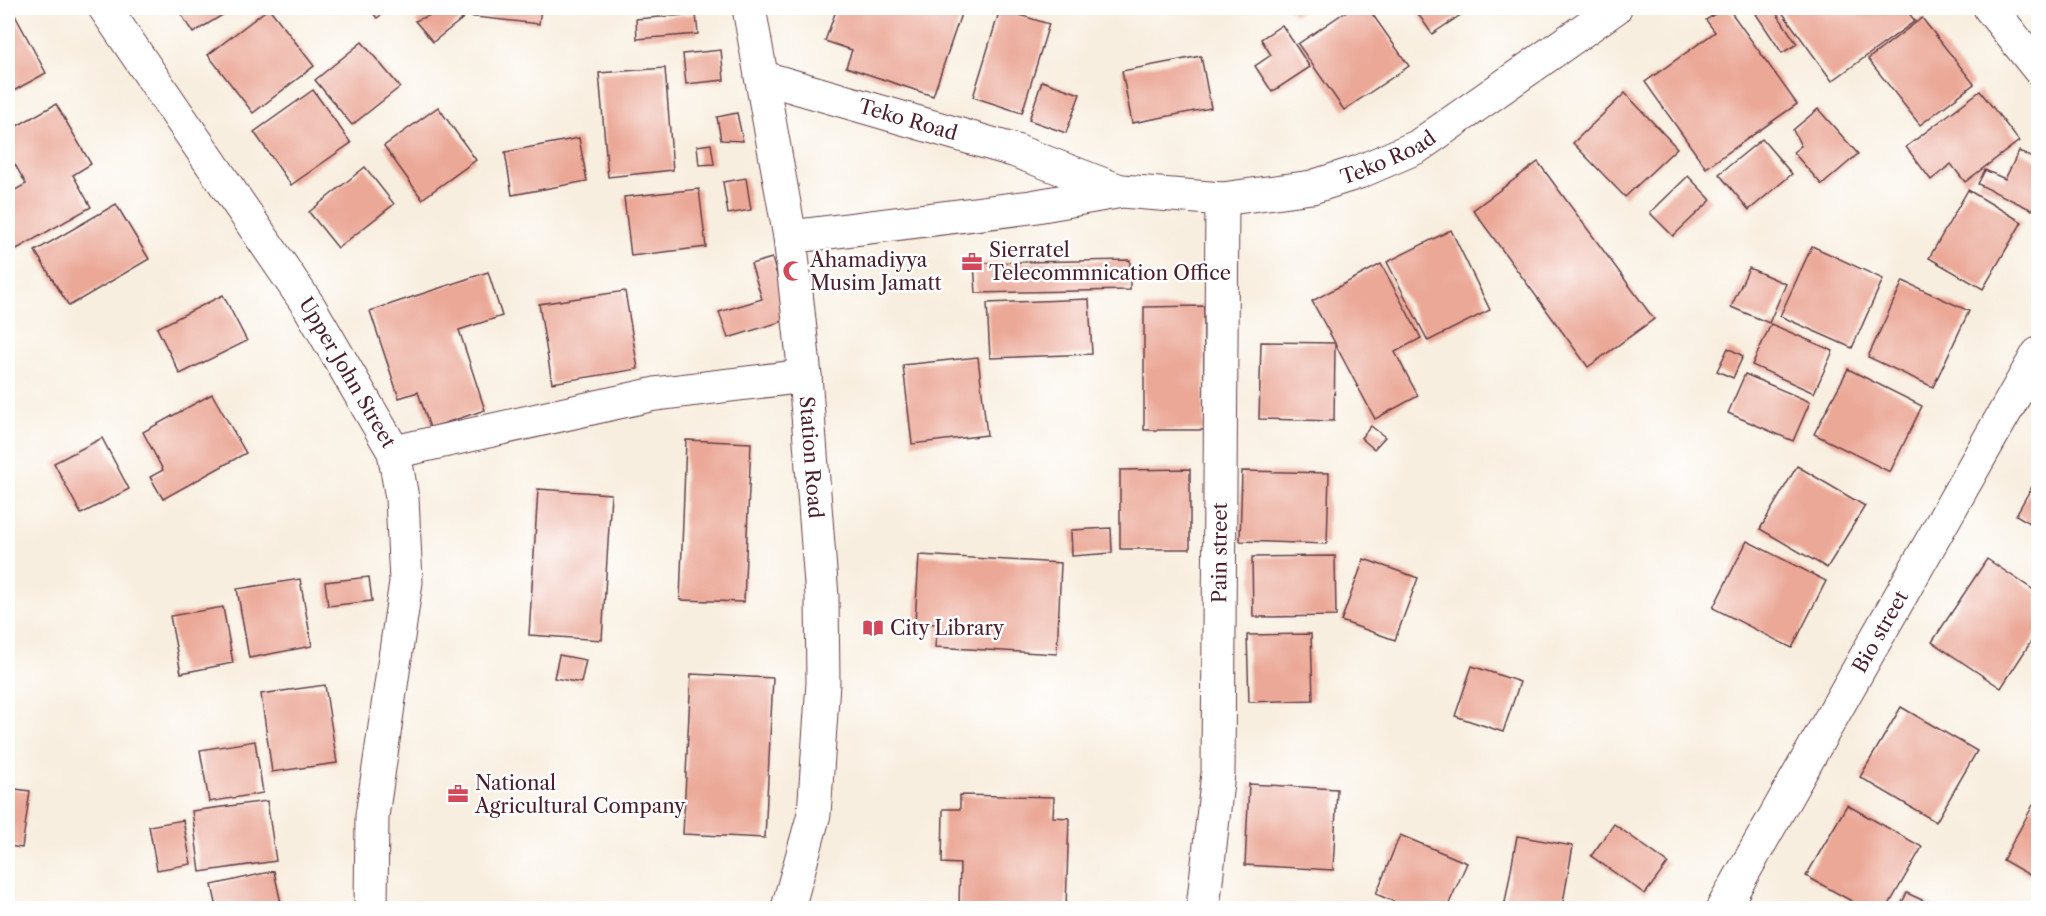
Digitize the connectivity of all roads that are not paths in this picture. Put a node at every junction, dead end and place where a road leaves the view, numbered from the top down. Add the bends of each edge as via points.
1 (105, 8) edge
2 (749, 8) edge
3 (1615, 8) edge
4 (1990, 8) edge
5 (2038, 68) edge
6 (761, 77) junction
7 (1122, 192) junction
8 (1222, 199) junction
9 (790, 237) junction
10 (2038, 354) edge
11 (806, 376) junction
12 (394, 452) junction
13 (371, 909) edge
14 (788, 909) edge
15 (1203, 909) edge
16 (1723, 909) edge

1 - 12 street, Upper John Street via 310,308
2 - 6 street, Station Road
3 - 8 street, Teko Road via 1417,147 1312,187
4 - 5 street
6 - 7 street, Teko Road via 1017,151
6 - 9 street, Station Road
7 - 8 street, Teko Road
7 - 9 street, Teko Road
8 - 15 street, Pain street via 1218,773
9 - 11 street, Station Road
10 - 16 street, Bio street
11 - 12 street, Upper John Street via 656,394
11 - 14 street, Station Road via 822,597 823,683 814,814
12 - 13 street via 402,498 406,582 372,816

